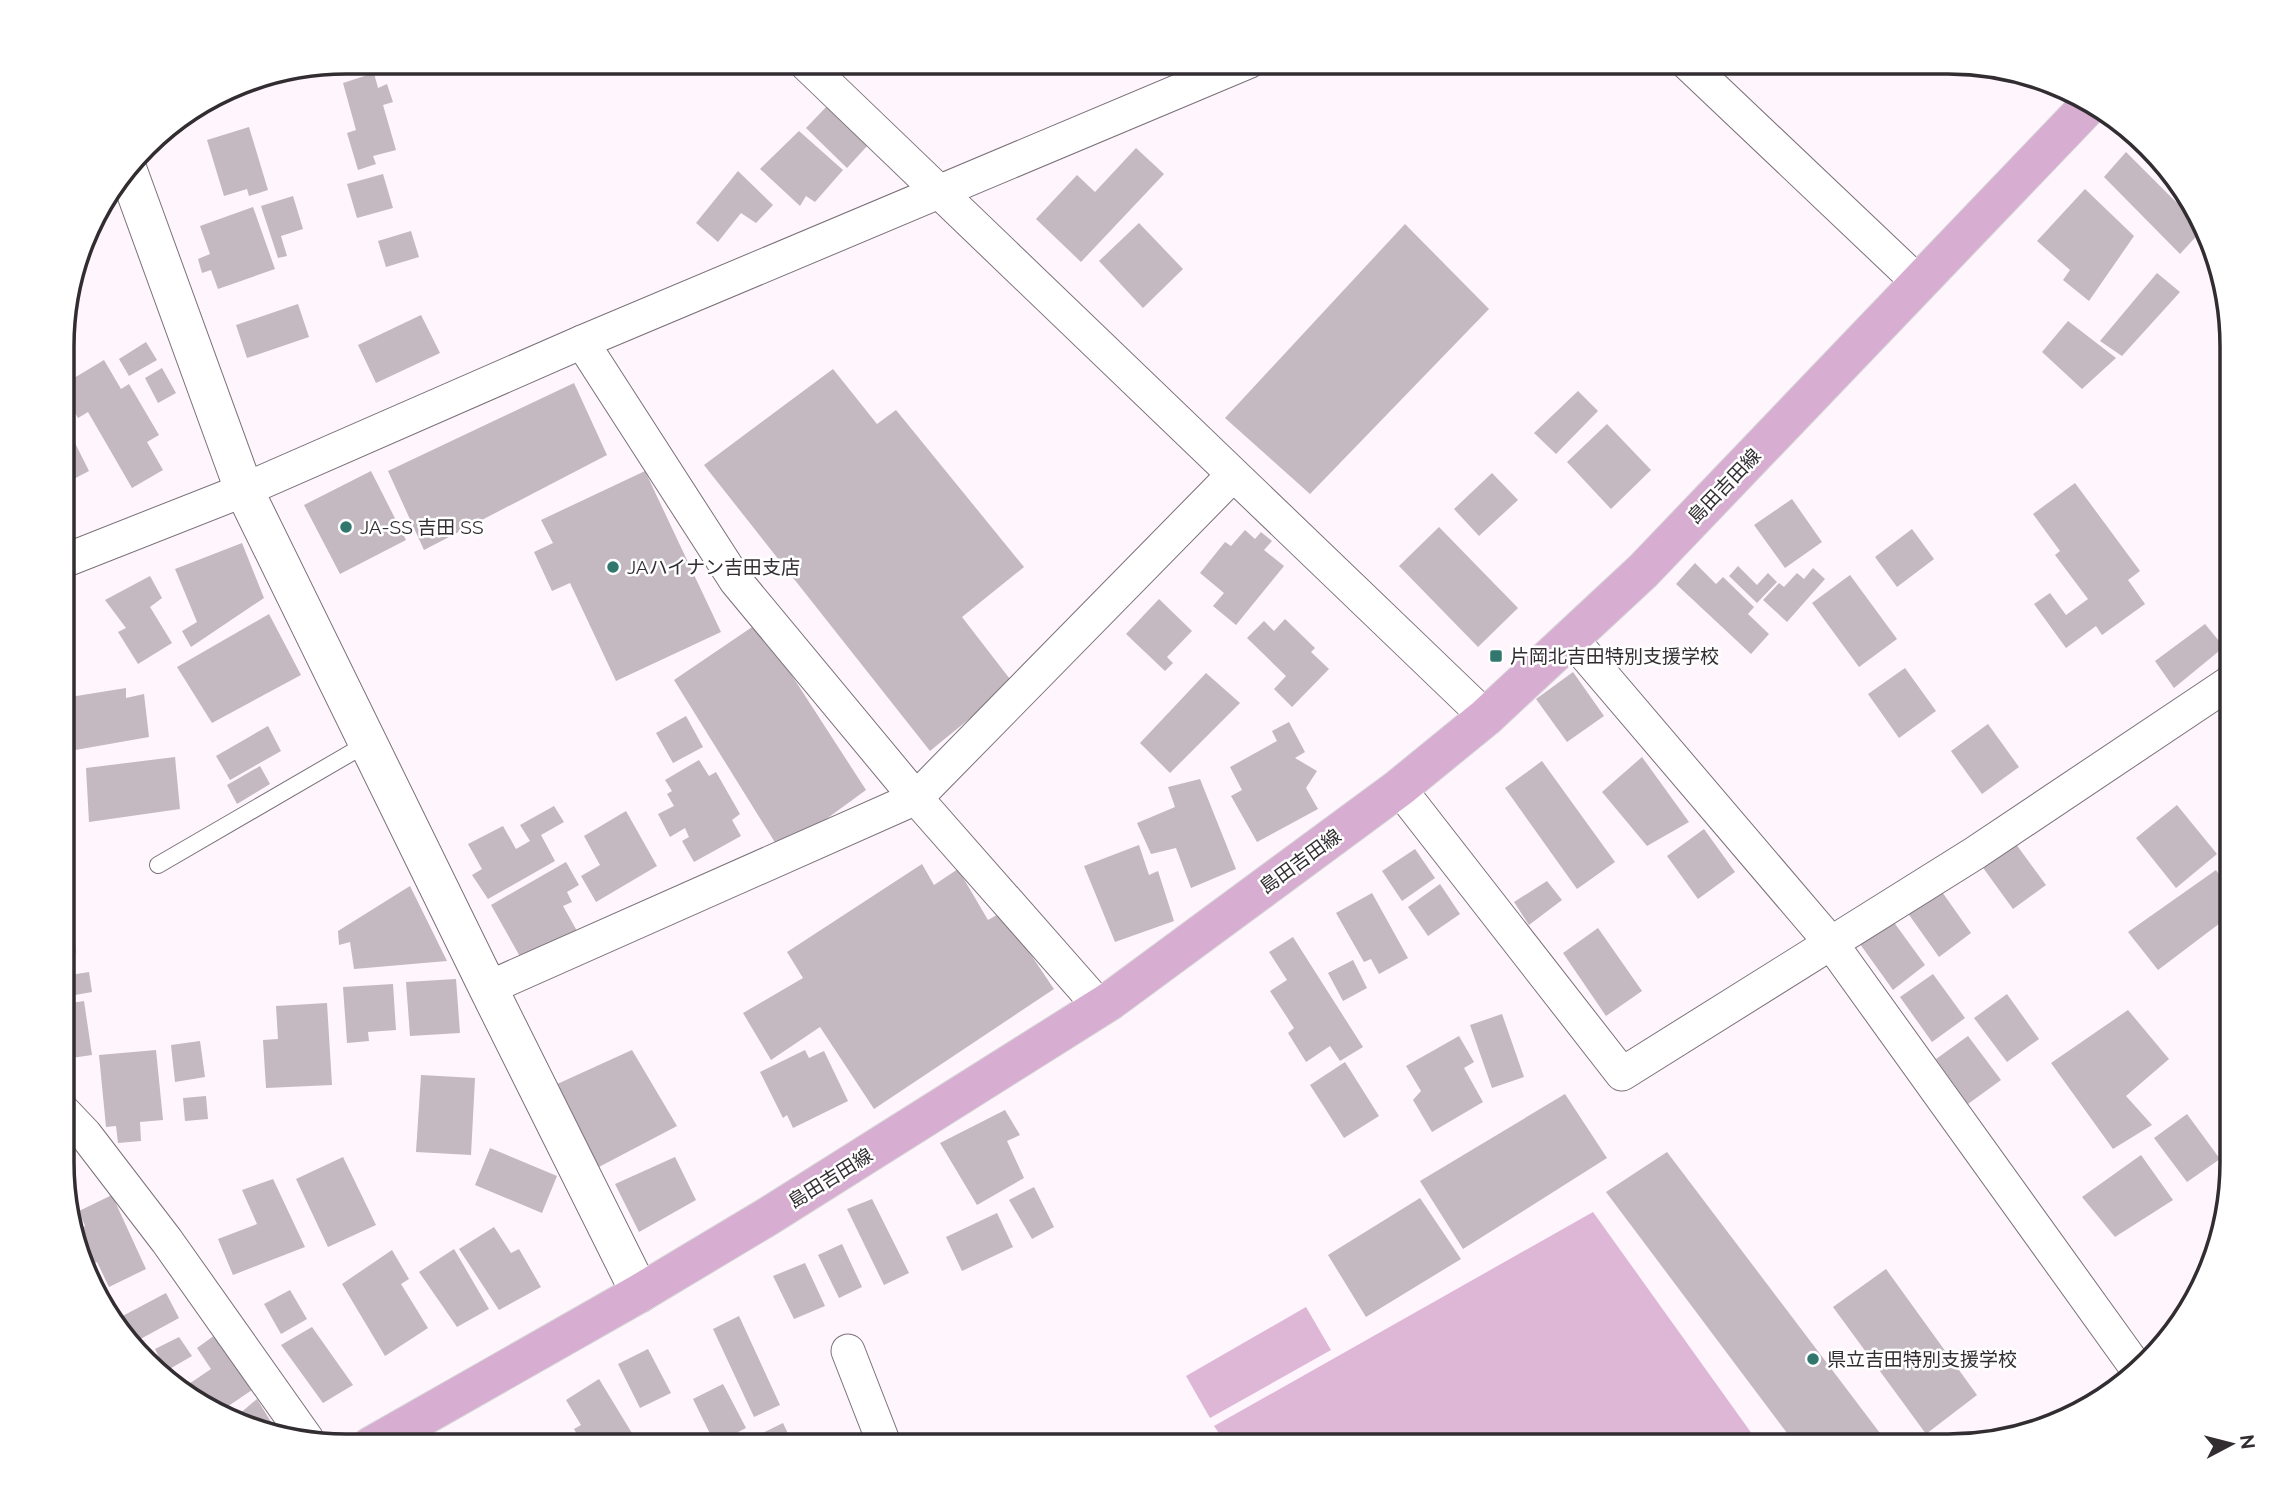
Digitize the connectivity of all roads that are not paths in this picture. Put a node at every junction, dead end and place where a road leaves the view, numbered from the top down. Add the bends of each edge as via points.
1 (816, 74) edge
2 (1219, 74) edge
3 (1699, 74) edge
4 (2084, 109) edge
5 (126, 186) edge
6 (937, 191) junction
7 (1919, 283) junction
8 (582, 342) junction
9 (1233, 475) junction
10 (244, 490) junction
11 (78, 555) edge
12 (1571, 638) junction
13 (2221, 688) edge
14 (1486, 717) junction
15 (368, 743) junction
16 (1399, 788) junction
17 (916, 798) junction
18 (158, 865) dead end
19 (1831, 943) junction
20 (488, 988) junction
21 (1100, 1007) junction
22 (74, 1122) edge
23 (640, 1293) junction
24 (848, 1351) dead end
25 (2132, 1362) edge
26 (300, 1429) edge
27 (392, 1434) edge
28 (880, 1434) edge

1 - 6 street
2 - 6 street
3 - 7 street
4 - 7 main road, 島田吉田線
5 - 10 street
6 - 8 street
6 - 9 street
7 - 12 main road, 島田吉田線 via 1643,571
8 - 10 street
8 - 17 street via 736,581
9 - 14 street
9 - 17 street
10 - 11 street
10 - 15 street
12 - 14 main road, 島田吉田線
12 - 19 street
13 - 19 street
14 - 16 main road, 島田吉田線
15 - 18 lane
15 - 20 street
16 - 19 street via 1622,1074
16 - 21 main road, 島田吉田線
17 - 20 street
17 - 21 street
19 - 25 street
20 - 23 street
21 - 23 main road, 島田吉田線
22 - 26 street via 167,1241
23 - 27 main road, 島田吉田線
24 - 28 street

